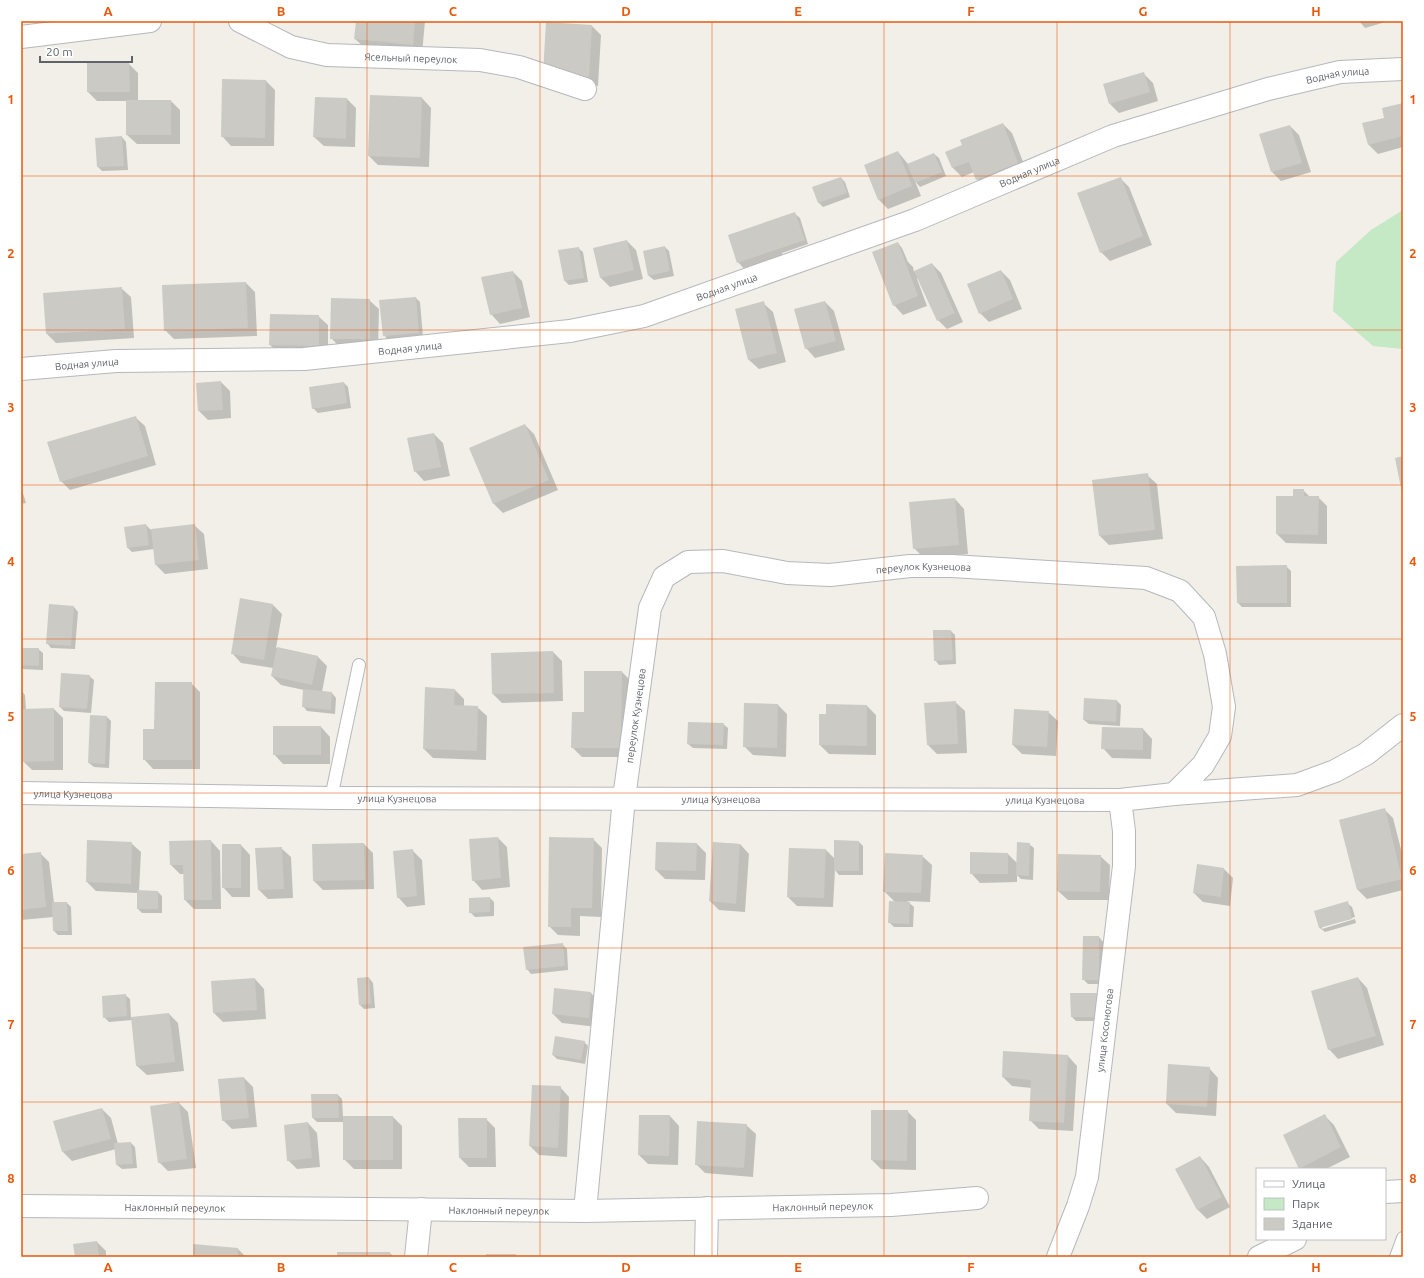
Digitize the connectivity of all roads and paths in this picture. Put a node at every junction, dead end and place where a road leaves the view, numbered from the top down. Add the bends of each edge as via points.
1 (240, 21) edge
2 (134, 22) edge
3 (21, 37) edge
4 (1403, 69) edge
5 (585, 89) dead end
6 (21, 369) edge
7 (358, 665) dead end
8 (1403, 725) edge
9 (21, 793) edge
10 (1174, 794) junction
11 (332, 798) junction
12 (624, 798) junction
13 (1120, 800) junction
14 (1403, 1191) edge
15 (1386, 1192) edge
16 (977, 1198) dead end
17 (21, 1206) edge
18 (707, 1208) junction
19 (421, 1209) junction
20 (585, 1210) junction
21 (1403, 1238) edge
22 (1293, 1240) edge
23 (416, 1257) edge
24 (706, 1257) edge
25 (1058, 1257) edge
26 (1259, 1257) edge
27 (1396, 1257) edge

1 - 5 street, Ясельный переулок via 291,47 327,55 480,60 519,67
2 - 3 street
4 - 6 street, Водная улица via 1340,72 1268,89 1113,136 915,220 644,316 570,331 304,359 116,361
7 - 11 lane
8 - 10 street, улица Кузнецова via 1366,754 1335,771 1297,785
9 - 11 street, улица Кузнецова
10 - 12 street, переулок Кузнецова via 1203,765 1220,736 1224,707 1215,654 1204,617 1180,591 1146,578 952,566 910,566 830,574 787,573 723,561 688,562 664,577 650,608
10 - 13 street, улица Кузнецова
11 - 12 street, улица Кузнецова
12 - 13 street, улица Кузнецова
12 - 20 street, переулок Кузнецова
13 - 25 street, улица Косоногова via 1124,831 1124,866 1087,1177
14 - 15 street
16 - 18 street, Наклонный переулок via 891,1205
17 - 19 street, Наклонный переулок
18 - 20 street, Наклонный переулок
18 - 24 street
19 - 20 street, Наклонный переулок
19 - 23 street
21 - 27 lane
22 - 26 street

